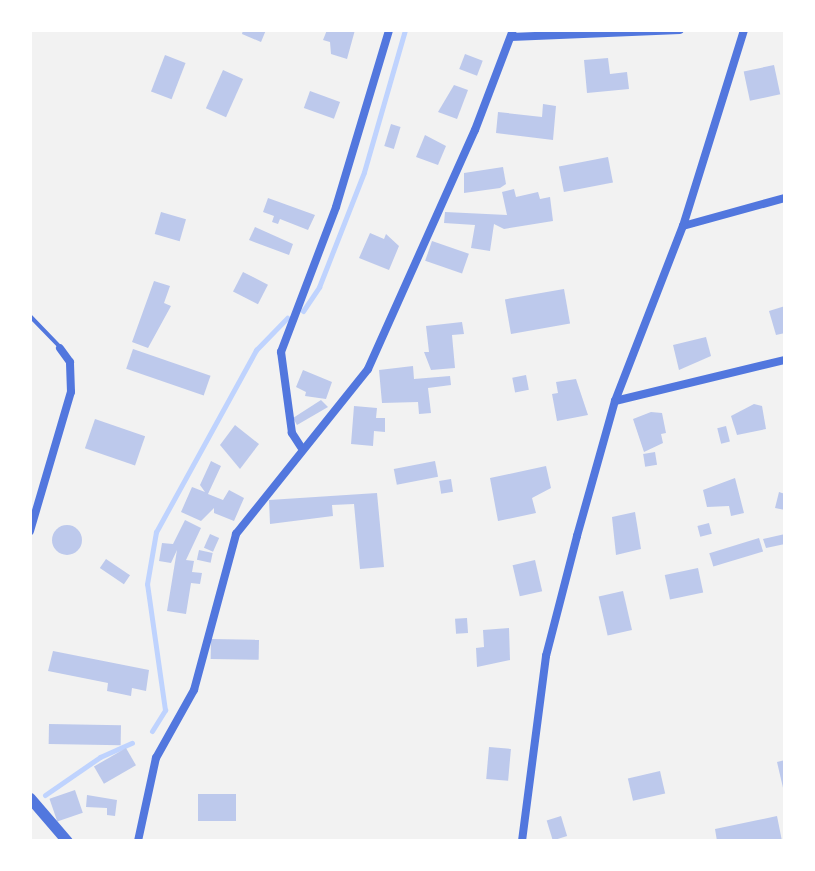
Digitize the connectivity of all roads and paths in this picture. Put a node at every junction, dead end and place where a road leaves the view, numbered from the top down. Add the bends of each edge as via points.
1 (389, 30) edge
2 (680, 30) edge
3 (744, 30) edge
4 (512, 33) edge
5 (785, 198) edge
6 (683, 226) junction
7 (30, 316) edge
8 (60, 348) joint
9 (785, 360) edge
10 (615, 401) junction
11 (301, 447) junction
12 (30, 531) edge
13 (30, 798) edge
14 (67, 841) edge
15 (138, 841) edge
16 (522, 841) edge

1 - 11 street via 340,195 281,352 292,433
2 - 4 street
3 - 6 street
4 - 11 street via 368,369
5 - 6 street
6 - 10 street
7 - 8 lane
8 - 12 street via 70,362 71,392
9 - 10 street
10 - 16 street via 546,656
11 - 15 street via 236,534 194,690 156,758
13 - 14 street

